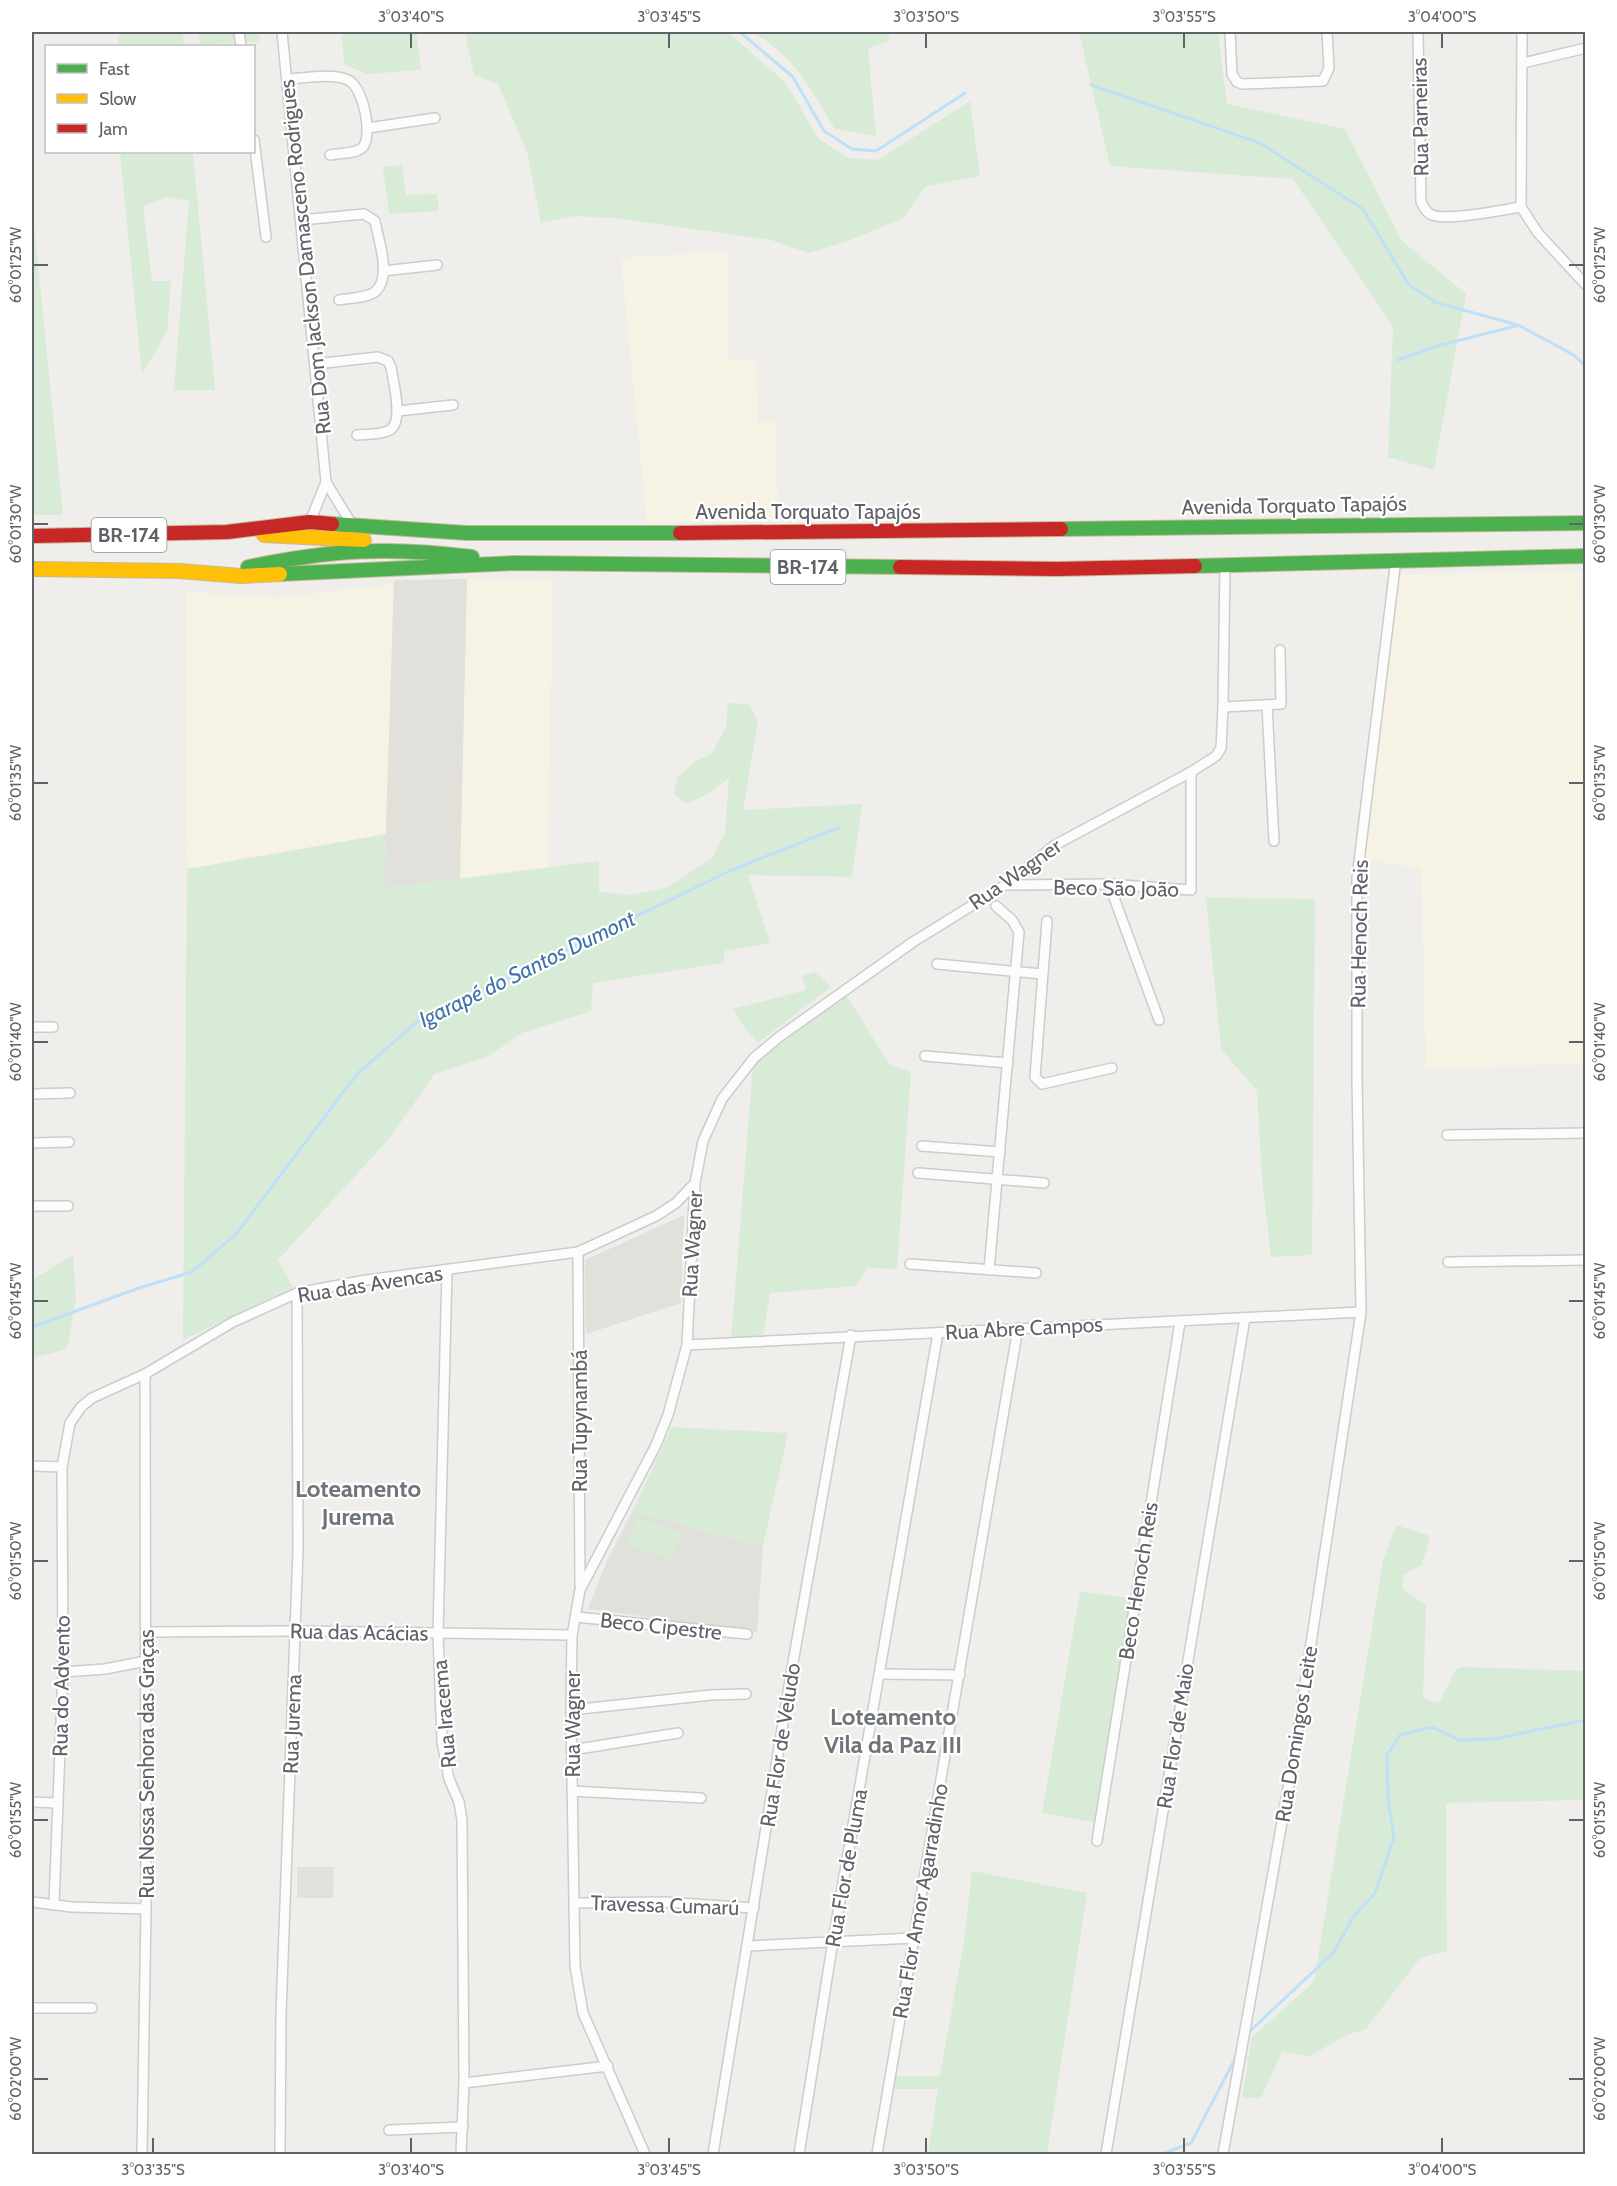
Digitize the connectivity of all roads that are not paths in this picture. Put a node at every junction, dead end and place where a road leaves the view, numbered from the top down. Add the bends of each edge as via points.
1 (282, 32) edge
2 (1230, 32) edge
3 (1328, 32) edge
4 (1418, 32) edge
5 (1522, 32) edge
6 (1586, 48) edge
7 (1523, 63) junction
8 (288, 79) junction
9 (435, 118) dead end
10 (368, 128) junction
11 (255, 150) edge
12 (330, 154) dead end
13 (1521, 207) junction
14 (302, 220) junction
15 (266, 237) dead end
16 (436, 265) dead end
17 (384, 271) junction
18 (1586, 285) edge
19 (339, 300) dead end
20 (316, 364) junction
21 (453, 405) dead end
22 (398, 411) junction
23 (357, 435) dead end
24 (326, 482) junction
25 (310, 522) junction
26 (351, 523) junction
27 (1586, 523) edge
28 (227, 532) junction
29 (467, 533) junction
30 (32, 536) edge
31 (1586, 556) edge
32 (1396, 559) junction
33 (515, 563) junction
34 (1225, 564) junction
35 (32, 569) edge
36 (211, 573) junction
37 (1280, 650) dead end
38 (1267, 705) junction
39 (1223, 707) junction
40 (1191, 772) junction
41 (1274, 841) dead end
42 (1109, 884) junction
43 (1005, 885) junction
44 (996, 906) dead end
45 (1047, 921) dead end
46 (937, 964) dead end
47 (1016, 971) junction
48 (1042, 974) junction
49 (1159, 1020) dead end
50 (32, 1027) edge
51 (53, 1027) dead end
52 (925, 1056) dead end
53 (1008, 1063) junction
54 (1112, 1068) dead end
55 (70, 1093) dead end
56 (32, 1094) edge
57 (1586, 1133) edge
58 (1447, 1135) dead end
59 (69, 1142) dead end
60 (32, 1143) edge
61 (921, 1146) dead end
62 (1000, 1152) junction
63 (918, 1173) dead end
64 (997, 1179) junction
65 (1044, 1183) dead end
66 (695, 1184) junction
67 (32, 1206) edge
68 (69, 1206) dead end
69 (578, 1252) junction
70 (1586, 1260) edge
71 (1448, 1262) dead end
72 (910, 1264) dead end
73 (989, 1270) junction
74 (447, 1271) junction
75 (1036, 1273) dead end
76 (297, 1293) junction
77 (1361, 1312) junction
78 (1245, 1318) junction
79 (1180, 1322) junction
80 (1018, 1328) junction
81 (938, 1333) junction
82 (851, 1335) junction
83 (687, 1345) junction
84 (145, 1374) junction
85 (32, 1466) edge
86 (62, 1467) junction
87 (580, 1590) junction
88 (576, 1617) junction
89 (295, 1631) junction
90 (146, 1632) junction
91 (438, 1633) junction
92 (747, 1634) dead end
93 (572, 1635) junction
94 (146, 1661) junction
95 (63, 1672) junction
96 (880, 1674) junction
97 (960, 1675) junction
98 (746, 1694) dead end
99 (570, 1710) junction
100 (678, 1733) dead end
101 (572, 1750) junction
102 (572, 1791) junction
103 (701, 1798) dead end
104 (32, 1802) edge
105 (58, 1803) junction
106 (1097, 1841) dead end
107 (32, 1902) edge
108 (575, 1903) junction
109 (54, 1904) junction
110 (754, 1908) junction
111 (146, 1909) junction
112 (914, 1938) junction
113 (833, 1941) junction
114 (748, 1946) junction
115 (32, 2008) edge
116 (92, 2008) dead end
117 (608, 2066) junction
118 (464, 2083) junction
119 (463, 2127) junction
120 (388, 2130) dead end
121 (142, 2154) edge
122 (280, 2154) edge
123 (461, 2154) edge
124 (645, 2154) edge
125 (714, 2154) edge
126 (800, 2154) edge
127 (877, 2154) edge
128 (1106, 2154) edge
129 (1223, 2154) edge

1 - 8 street, Rua Dom Jackson Damasceno Rodrigues
2 - 3 street via 1232,74 1242,84 1323,81 1327,76
4 - 13 street, Rua Parneiras via 1421,202 1425,211 1433,216 1448,216
5 - 7 street
6 - 7 street
7 - 13 street
8 - 10 street via 351,81 361,96
8 - 14 street, Rua Dom Jackson Damasceno Rodrigues
9 - 10 street
10 - 12 street via 362,148
11 - 15 street
13 - 18 street via 1538,233
14 - 17 street via 369,216 375,221
14 - 20 street, Rua Dom Jackson Damasceno Rodrigues
16 - 17 street
17 - 19 street via 376,291
20 - 22 street via 383,358 391,367
20 - 24 street, Rua Dom Jackson Damasceno Rodrigues
21 - 22 street
22 - 23 street via 391,430
24 - 25 street, Rua Dom Jackson Damasceno Rodrigues
24 - 26 street, Rua Dom Jackson Damasceno Rodrigues
25 - 26 highway, Avenida Torquato Tapajós / BR-174
25 - 28 highway, Avenida Torquato Tapajós / BR-174
26 - 29 highway, Avenida Torquato Tapajós / BR-174
27 - 29 highway, Avenida Torquato Tapajós / BR-174
28 - 29 highway via 382,541
28 - 30 highway, Avenida Torquato Tapajós / BR-174
31 - 32 highway, BR-174
32 - 34 highway, BR-174
32 - 77 street, Rua Henoch Reis via 1357,878
33 - 34 highway, BR-174 via 1057,569
33 - 36 highway, BR-174 via 241,576
33 - 36 highway via 429,551 363,550
34 - 39 street, Rua Wagner
35 - 36 highway, BR-174
37 - 38 street via 1281,704
38 - 39 street
38 - 41 street
39 - 40 street, Rua Wagner via 1221,748
40 - 42 street, Beco São João via 1191,890
40 - 43 street, Rua Wagner via 1055,845
42 - 43 street, Beco São João
42 - 49 street
43 - 66 street, Rua Wagner via 854,982 754,1058 722,1099 703,1141
44 - 47 street via 1019,932
45 - 48 street
46 - 47 street
47 - 48 street
47 - 53 street
48 - 54 street via 1037,1082
50 - 51 street
52 - 53 street
53 - 62 street
55 - 56 street
57 - 58 street
59 - 60 street
61 - 62 street
62 - 64 street
63 - 64 street
64 - 65 street
64 - 73 street
66 - 69 street, Rua das Avencas via 656,1216
66 - 83 street, Rua Wagner
67 - 68 street
69 - 74 street, Rua das Avencas
69 - 87 street, Rua Tupynambá
70 - 71 street
72 - 73 street
73 - 75 street
74 - 76 street, Rua das Avencas
74 - 91 street, Rua Iracema
76 - 84 street, Rua das Avencas via 233,1322
76 - 89 street, Rua Jurema
77 - 78 street, Rua Abre Campos
77 - 129 street, Rua Domingos Leite via 1296,1743
78 - 79 street, Rua Abre Campos
78 - 128 street, Rua Flor de Maio
79 - 80 street, Rua Abre Campos
79 - 106 street, Beco Henoch Reis
80 - 81 street, Rua Abre Campos
80 - 97 street, Rua Flor Amor Agarradinho
81 - 82 street, Rua Abre Campos
81 - 96 street, Rua Flor de Pluma
82 - 83 street, Rua Abre Campos
82 - 110 street, Rua Flor de Veludo
83 - 87 street, Rua Wagner via 656,1445
84 - 86 street, Rua das Avencas via 81,1407 70,1423
84 - 90 street, Rua Nossa Senhora das Graças
85 - 86 street
86 - 95 street, Rua do Advento
87 - 88 street, Rua Wagner
88 - 92 street, Beco Cipestre
88 - 93 street, Rua Wagner
89 - 90 street, Rua das Acácias
89 - 91 street, Rua das Acácias
89 - 122 street, Rua Jurema via 281,2013
90 - 94 street, Rua Nossa Senhora das Graças
91 - 93 street, Rua das Acácias
91 - 118 street, Rua Iracema via 442,1742 462,1820
93 - 99 street, Rua Wagner
94 - 95 street
94 - 111 street, Rua Nossa Senhora das Graças
95 - 105 street, Rua do Advento
96 - 97 street
96 - 113 street, Rua Flor de Pluma
97 - 112 street, Rua Flor Amor Agarradinho
98 - 99 street
99 - 101 street, Rua Wagner
100 - 101 street
101 - 102 street, Rua Wagner
102 - 103 street
102 - 108 street, Rua Wagner
104 - 105 street
105 - 109 street, Rua do Advento
107 - 109 street
108 - 110 street, Travessa Cumarú via 665,1902
108 - 117 street, Rua Wagner via 578,1993
109 - 111 street
110 - 114 street, Rua Flor de Veludo
111 - 121 street, Rua Nossa Senhora das Graças
112 - 113 street
112 - 127 street, Rua Flor Amor Agarradinho
113 - 114 street
113 - 126 street, Rua Flor de Pluma
114 - 125 street, Rua Flor de Veludo
115 - 116 street
117 - 118 street
117 - 124 street, Rua Wagner
118 - 119 street, Rua Iracema
119 - 120 street
119 - 123 street, Rua Iracema

